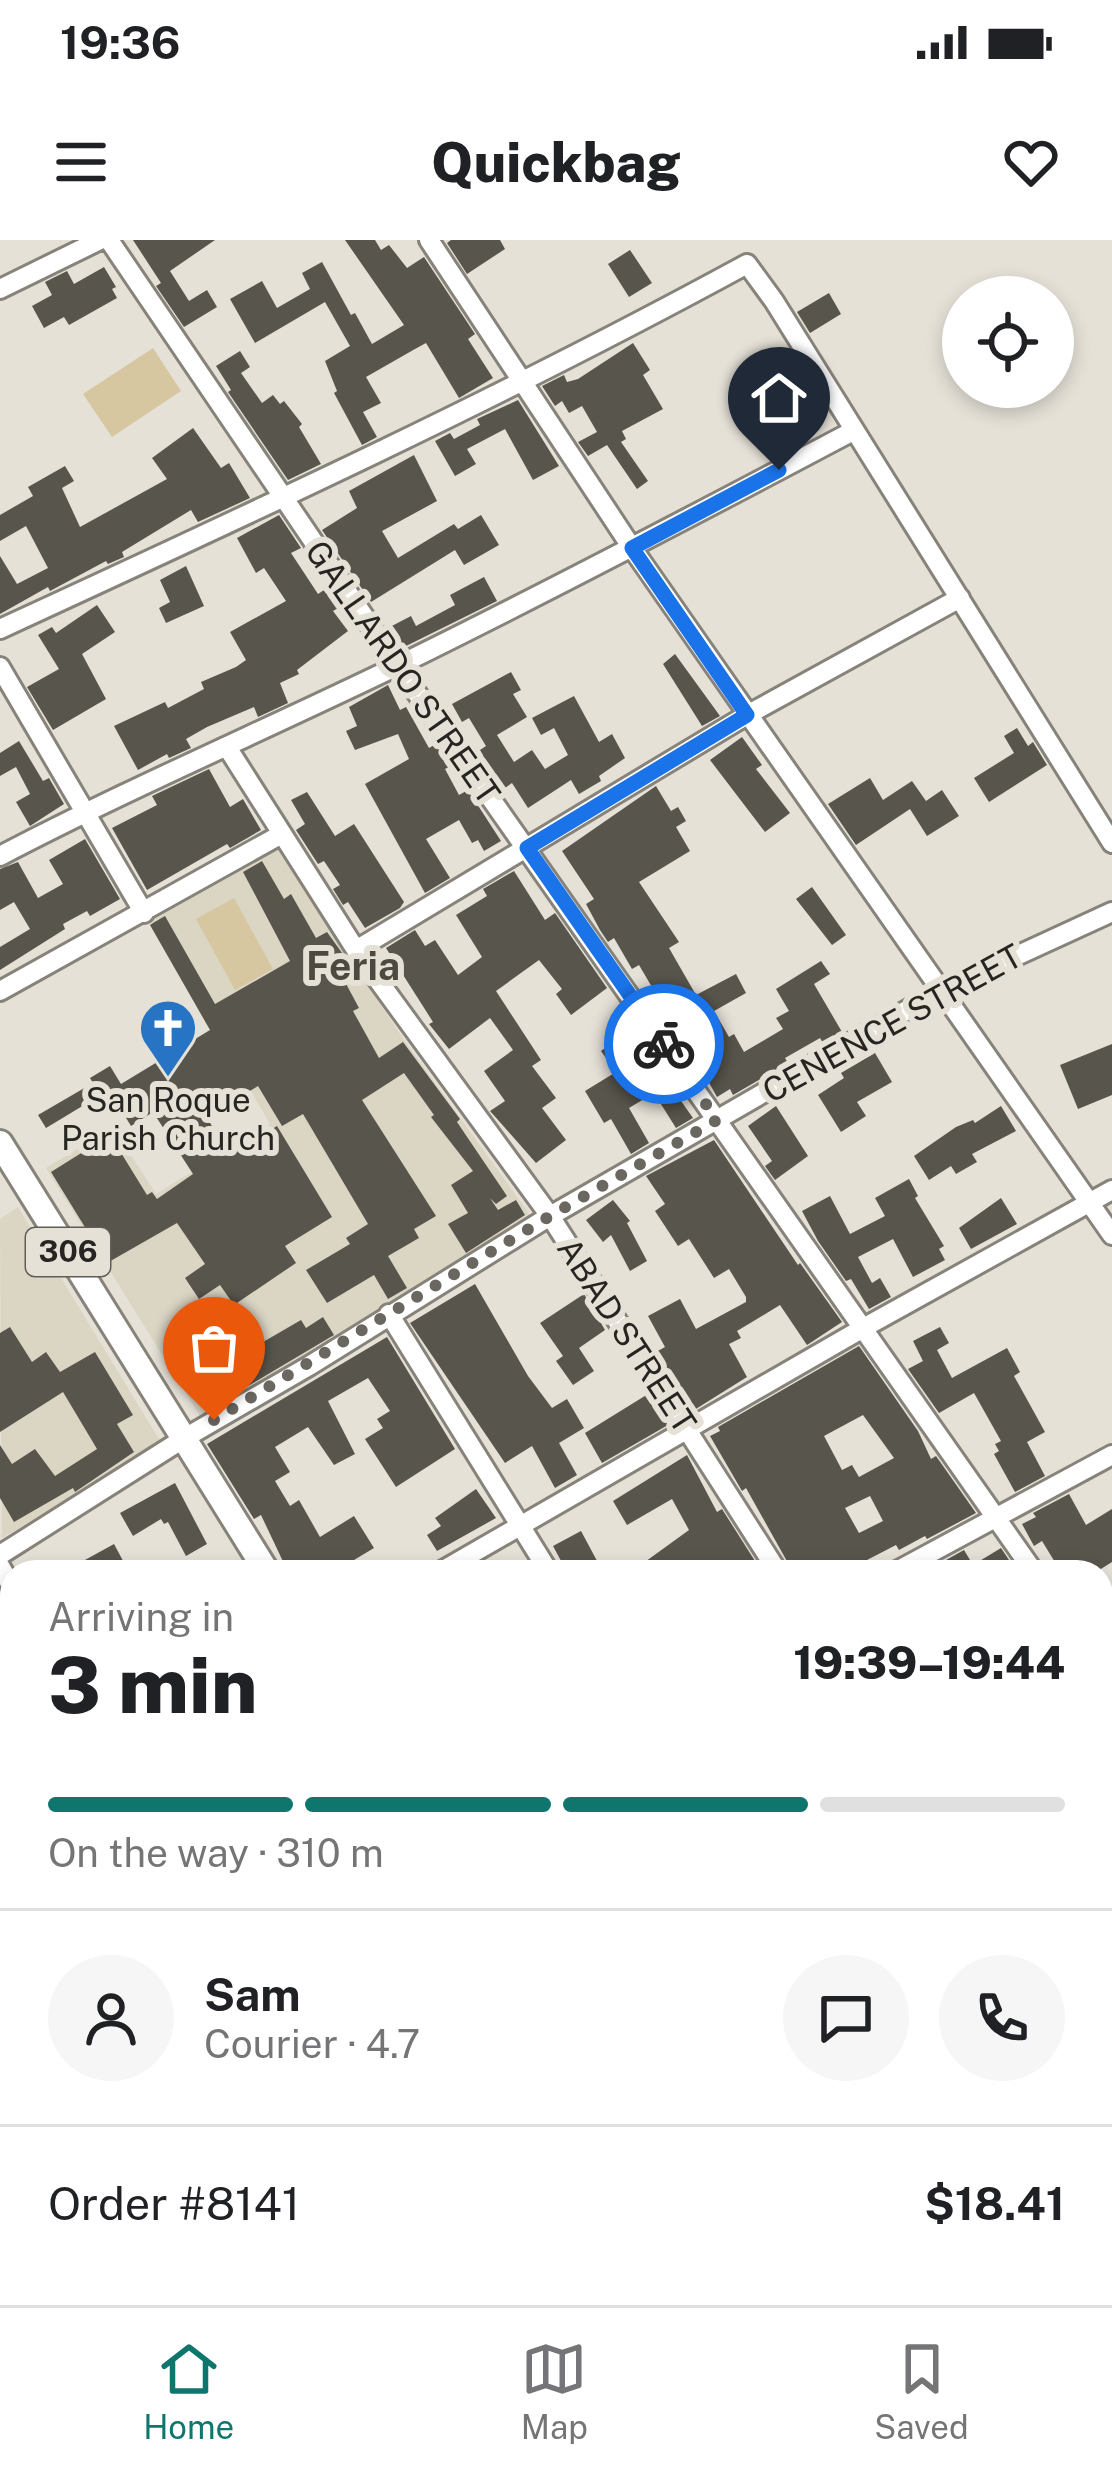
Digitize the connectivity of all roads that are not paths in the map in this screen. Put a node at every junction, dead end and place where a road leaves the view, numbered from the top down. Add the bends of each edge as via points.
1 (105, 240) edge
2 (429, 240) edge
3 (0, 289) edge
4 (523, 382) junction
5 (853, 431) junction
6 (282, 499) junction
7 (632, 548) junction
8 (960, 598) junction
9 (0, 629) edge
10 (397, 665) junction
11 (0, 667) edge
12 (747, 715) junction
13 (227, 746) junction
14 (86, 811) junction
15 (280, 835) junction
16 (1112, 843) edge
17 (527, 848) junction
18 (0, 856) edge
19 (1112, 912) edge
20 (144, 913) junction
21 (356, 950) junction
22 (0, 991) edge
23 (940, 992) junction
24 (717, 1120) junction
25 (0, 1142) edge
26 (1112, 1190) edge
27 (1088, 1201) junction
28 (550, 1216) junction
29 (1112, 1235) edge
30 (389, 1314) junction
31 (865, 1327) junction
32 (689, 1430) junction
33 (182, 1439) junction
34 (1112, 1455) edge
35 (998, 1517) junction
36 (521, 1526) junction
37 (0, 1555) edge
38 (259, 1560) edge
39 (461, 1560) edge
40 (542, 1560) edge
41 (770, 1560) edge
42 (917, 1560) edge
43 (1026, 1560) edge

1 - 3 street
1 - 6 street, GALLARDO STREET
2 - 4 street
4 - 5 street via 747,264
4 - 6 street
4 - 7 street
5 - 7 street
5 - 8 street
6 - 9 street
6 - 10 street, GALLARDO STREET
7 - 10 street
7 - 12 street
8 - 12 street
8 - 16 street
10 - 13 street
10 - 17 street, GALLARDO STREET
11 - 14 street
12 - 17 street
12 - 23 street
13 - 14 street
13 - 15 street, ABAD STREET
14 - 18 street
14 - 20 street
15 - 20 street
15 - 21 street, ABAD STREET
17 - 21 street
17 - 24 street, GALLARDO STREET
19 - 23 street, CENENCE STREET
20 - 22 street
21 - 28 street, ABAD STREET
23 - 24 street, CENENCE STREET
23 - 27 street
24 - 28 street, CENENCE STREET
24 - 31 street, GALLARDO STREET
25 - 33 main road, 306
26 - 27 street
27 - 29 street
27 - 31 street
28 - 30 street, CENENCE STREET
28 - 32 street, ABAD STREET
30 - 33 street, CENENCE STREET
30 - 36 street
31 - 32 street
31 - 35 street, GALLARDO STREET
32 - 36 street
32 - 41 street, ABAD STREET
33 - 37 street, CENENCE STREET
33 - 38 main road, 306
34 - 35 street
35 - 42 street
35 - 43 street, GALLARDO STREET
36 - 39 street
36 - 40 street

